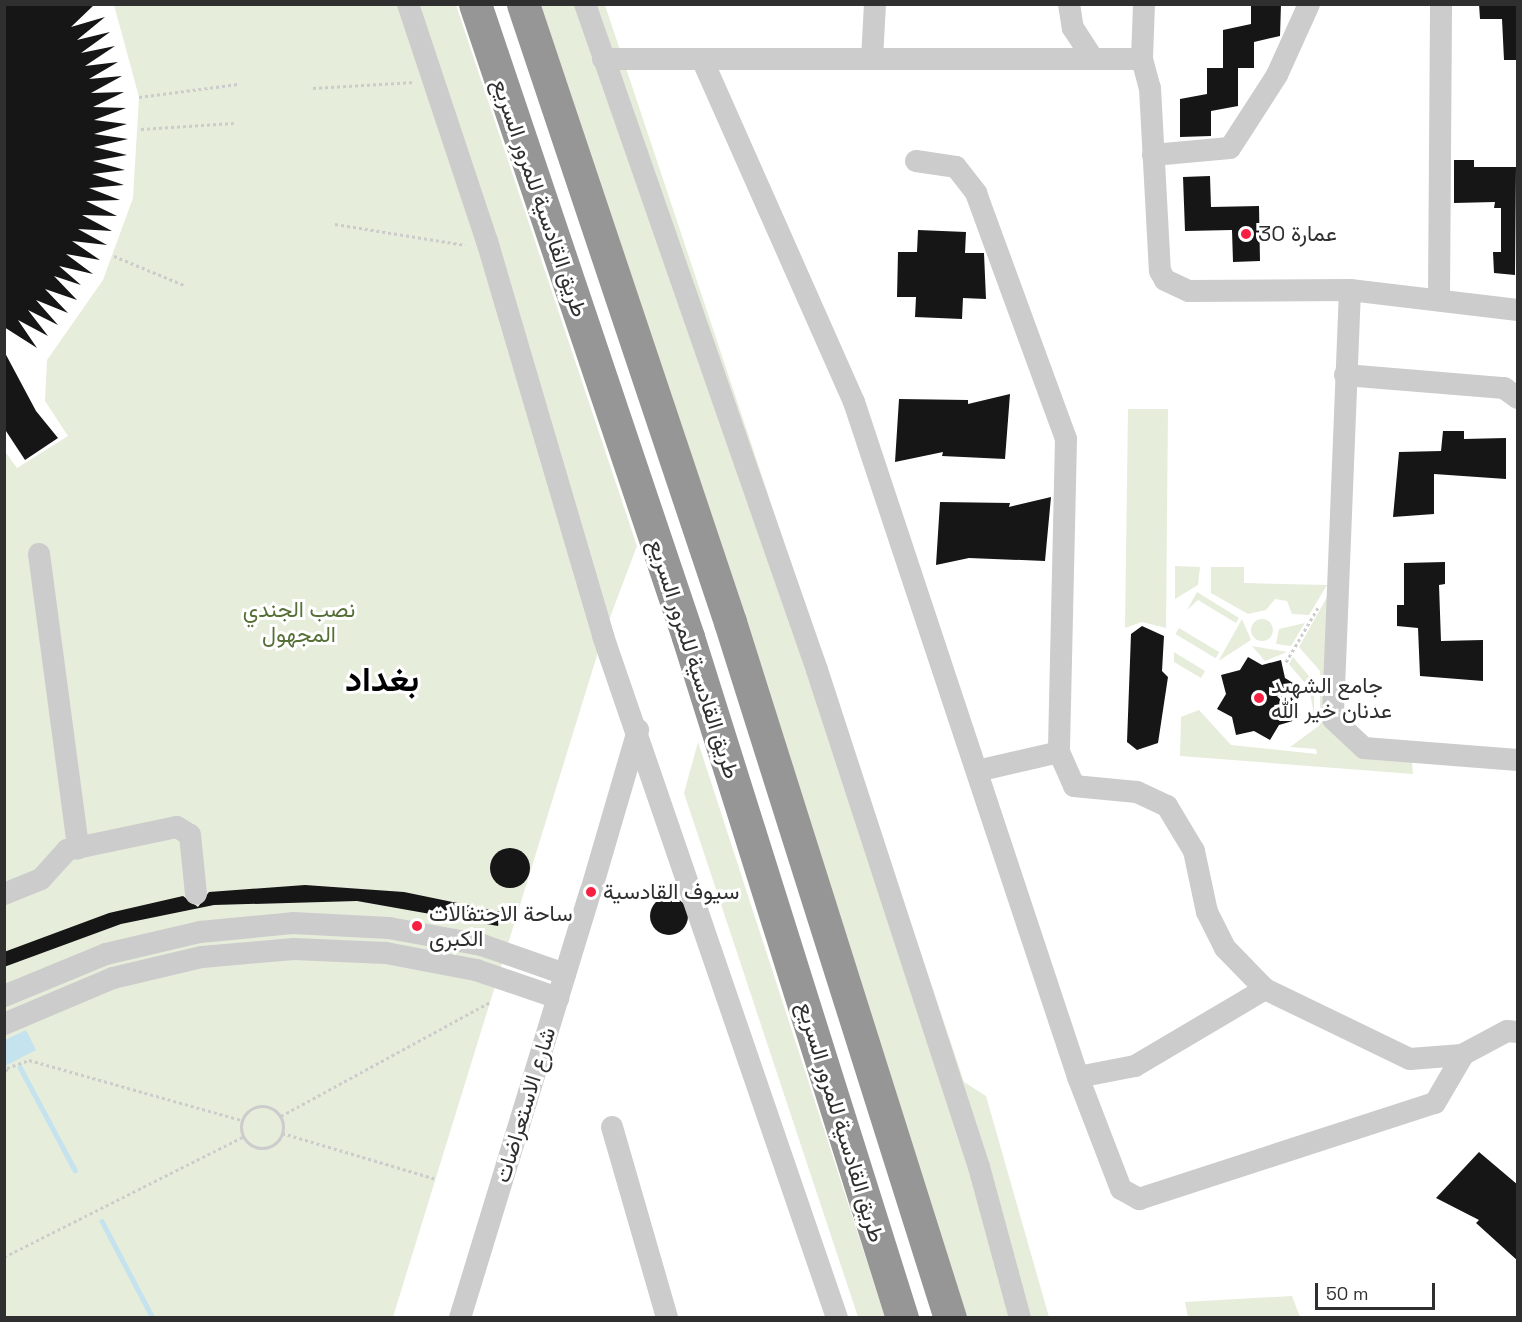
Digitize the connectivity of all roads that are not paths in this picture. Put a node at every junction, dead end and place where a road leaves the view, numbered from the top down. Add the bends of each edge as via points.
1 (408, 4) edge
2 (475, 4) edge
3 (523, 4) edge
4 (585, 4) edge
5 (875, 4) edge
6 (1070, 4) edge
7 (1144, 4) edge
8 (1309, 4) edge
9 (1441, 4) edge
10 (603, 58) junction
11 (872, 58) junction
12 (1093, 58) junction
13 (1142, 58) junction
14 (702, 59) junction
15 (1153, 155) junction
16 (916, 161) dead end
17 (1350, 290) junction
18 (1439, 297) junction
19 (1518, 310) edge
20 (1345, 375) junction
21 (1518, 398) edge
22 (39, 554) dead end
23 (638, 730) junction
24 (1059, 752) junction
25 (1518, 759) edge
26 (976, 771) junction
27 (78, 848) junction
28 (4, 894) edge
29 (200, 932) junction
30 (202, 957) junction
31 (565, 974) junction
32 (1265, 989) junction
33 (4, 996) edge
34 (558, 998) junction
35 (4, 1024) edge
36 (1518, 1032) edge
37 (1463, 1055) junction
38 (1078, 1077) junction
39 (612, 1127) dead end
40 (460, 1317) edge
41 (667, 1317) edge
42 (837, 1317) edge
43 (902, 1317) edge
44 (950, 1317) edge
45 (1020, 1317) edge

1 - 23 street via 487,241 603,636
2 - 43 highway, طريق القادسية للمرور السريع via 688,637
3 - 44 highway, طريق القادسية للمرور السريع via 730,622
4 - 10 street
5 - 11 street
6 - 12 street via 1073,28
7 - 13 street
8 - 15 street via 1277,75 1230,148
9 - 18 street
10 - 14 street
10 - 45 street via 818,670 979,1167
11 - 12 street
11 - 14 street
12 - 13 street
13 - 15 street via 1150,88
14 - 26 street via 854,402
15 - 17 street via 1160,271 1176,288
16 - 24 street via 956,166 976,193 1066,439
17 - 18 street
17 - 20 street
18 - 19 street
20 - 21 street via 1504,388
20 - 25 street via 1333,718 1364,748
22 - 27 street
23 - 31 street, شارع الاستعراضات
23 - 42 street
24 - 26 street
24 - 32 street via 1074,786 1137,792 1167,806 1194,851 1207,912 1225,948
26 - 38 street
27 - 28 street via 59,854 41,879
27 - 29 street via 183,828 190,835
29 - 30 street
29 - 31 street via 293,923 389,928 482,945
29 - 33 street via 106,954
30 - 34 street via 294,949 386,953 476,970
30 - 35 street via 113,978
31 - 34 street, شارع الاستعراضات
32 - 37 street via 1410,1059
32 - 38 street via 1135,1066
34 - 40 street, شارع الاستعراضات
36 - 37 street via 1507,1031
37 - 38 street via 1435,1103 1139,1198 1121,1189
39 - 41 street

